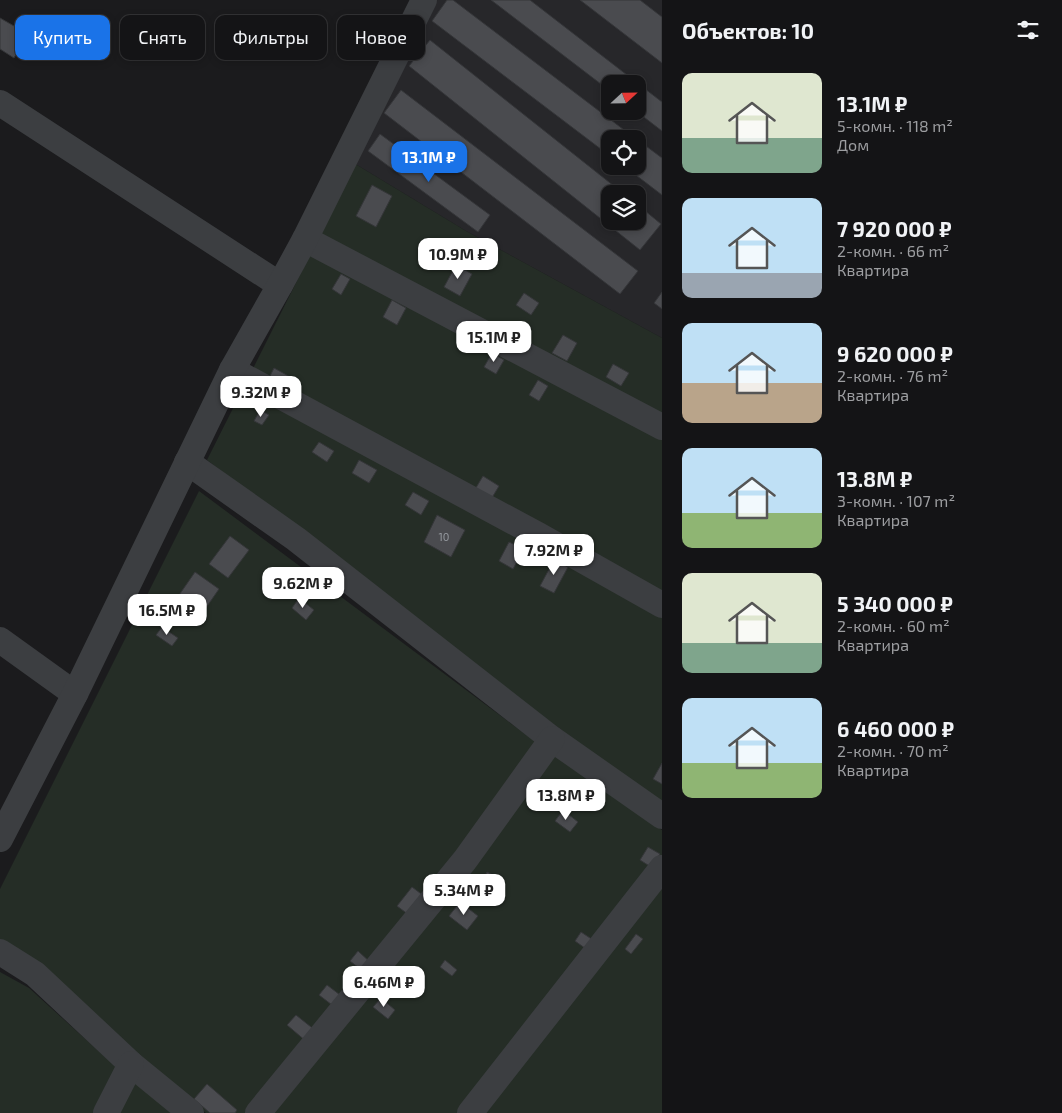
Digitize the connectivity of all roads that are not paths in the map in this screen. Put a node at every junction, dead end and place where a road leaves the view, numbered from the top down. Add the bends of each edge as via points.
1 (424, 0) edge
2 (0, 104) edge
3 (305, 238) junction
4 (280, 285) junction
5 (232, 370) junction
6 (662, 427) edge
7 (187, 462) junction
8 (662, 605) edge
9 (0, 640) edge
10 (75, 694) junction
11 (552, 740) junction
12 (662, 816) edge
13 (0, 839) edge
14 (662, 868) edge
15 (0, 952) edge
16 (131, 1064) junction
17 (106, 1113) edge
18 (191, 1113) edge
19 (258, 1113) edge
20 (470, 1113) edge

1 - 3 street
2 - 4 street
3 - 4 street
3 - 6 street
4 - 5 street
5 - 7 street
5 - 8 street
7 - 10 street
7 - 11 street via 296,539
9 - 10 street
10 - 13 street
11 - 12 street
11 - 19 street via 465,860
14 - 20 street
15 - 16 street via 35,974
16 - 17 street
16 - 18 street

